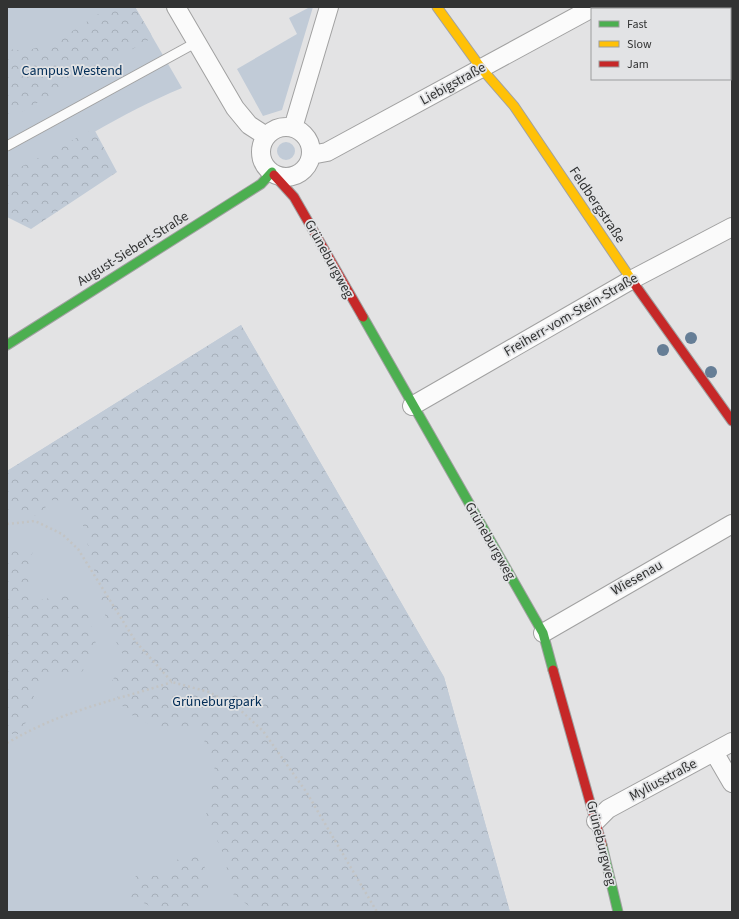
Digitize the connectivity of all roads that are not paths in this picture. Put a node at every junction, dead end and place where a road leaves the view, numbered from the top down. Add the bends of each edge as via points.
1 (176, 7) edge
2 (329, 7) edge
3 (437, 7) edge
4 (591, 9) edge
5 (197, 42) junction
6 (482, 68) junction
7 (293, 128) junction
8 (266, 136) junction
9 (7, 146) edge
10 (311, 155) junction
11 (273, 174) junction
12 (298, 174) junction
13 (294, 197) junction
14 (732, 227) edge
15 (631, 280) junction
16 (7, 345) edge
17 (412, 406) junction
18 (732, 421) edge
19 (732, 524) edge
20 (543, 633) junction
21 (732, 742) edge
22 (714, 752) junction
23 (732, 783) edge
24 (596, 821) junction
25 (618, 912) edge

1 - 5 street
2 - 7 street
3 - 6 street, Feldbergstraße
4 - 6 street, Liebigstraße
5 - 8 street via 235,108 249,125
5 - 9 lane
6 - 10 street, Liebigstraße via 327,152
6 - 15 street, Feldbergstraße via 520,116
7 - 8 street via 283,126 273,129
7 - 10 street via 303,134 310,143
8 - 11 street via 261,150 262,161
10 - 12 street via 306,169
11 - 12 street via 287,177
11 - 13 street, Grüneburgweg
11 - 16 street, August-Siebert-Straße via 262,184
12 - 13 street
13 - 17 street, Grüneburgweg
14 - 15 street, Freiherr-vom-Stein-Straße
15 - 17 street, Freiherr-vom-Stein-Straße
15 - 18 street, Feldbergstraße
17 - 20 street, Grüneburgweg
19 - 20 street, Wiesenau
20 - 24 street, Grüneburgweg
21 - 22 street, Myliusstraße
22 - 23 street
22 - 24 street, Myliusstraße via 608,809
24 - 25 street, Grüneburgweg

